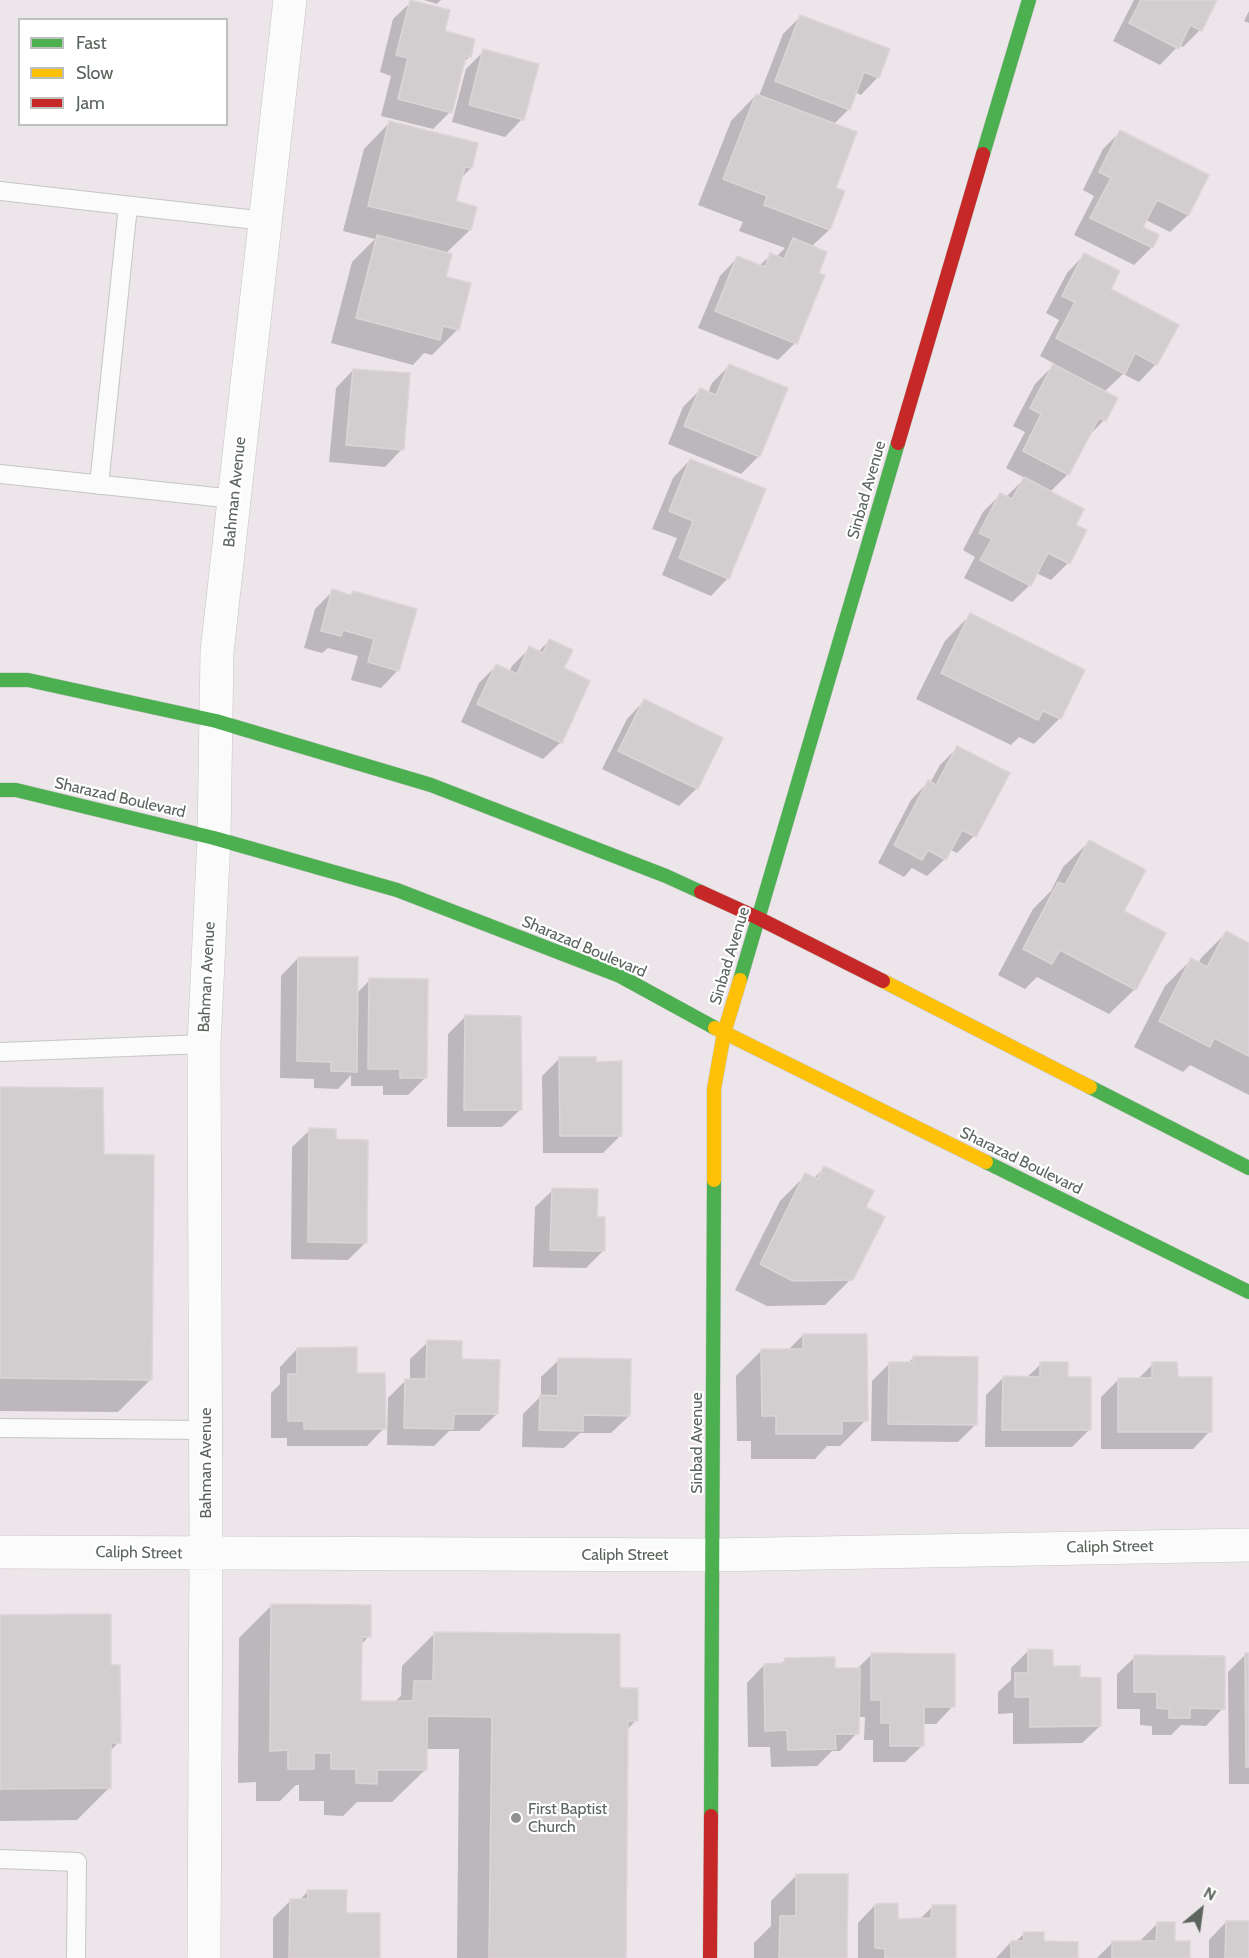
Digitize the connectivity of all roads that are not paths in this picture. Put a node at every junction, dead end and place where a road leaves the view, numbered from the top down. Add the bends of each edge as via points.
1 (290, 0) edge
2 (1029, 0) edge
3 (0, 191) edge
4 (128, 206) junction
5 (266, 221) junction
6 (0, 474) edge
7 (99, 485) junction
8 (234, 500) junction
9 (0, 680) edge
10 (216, 721) junction
11 (0, 790) edge
12 (214, 838) junction
13 (758, 918) junction
14 (724, 1033) junction
15 (204, 1044) junction
16 (0, 1052) edge
17 (1249, 1168) edge
18 (1249, 1292) edge
19 (0, 1428) edge
20 (206, 1430) junction
21 (1249, 1545) edge
22 (0, 1552) edge
23 (206, 1554) junction
24 (713, 1556) junction
25 (0, 1859) edge
26 (76, 1958) edge
27 (204, 1958) edge
28 (710, 1958) edge

1 - 5 street, Bahman Avenue
2 - 13 street, Sinbad Avenue
3 - 4 lane
4 - 5 lane
4 - 7 lane
5 - 8 street, Bahman Avenue
6 - 7 lane
7 - 8 lane
8 - 10 street, Bahman Avenue via 217,652
9 - 10 street via 28,680
10 - 12 street, Bahman Avenue
10 - 13 street via 431,785 666,876
11 - 12 street, Sharazad Boulevard via 16,790
12 - 14 street, Sharazad Boulevard via 397,890 620,976
12 - 15 street, Bahman Avenue
13 - 14 street, Sinbad Avenue
13 - 17 street
14 - 18 street, Sharazad Boulevard
14 - 24 street, Sinbad Avenue via 714,1089
15 - 16 lane
15 - 20 street, Bahman Avenue
19 - 20 lane
20 - 23 street, Bahman Avenue
21 - 24 street, Caliph Street
22 - 23 street, Caliph Street
23 - 24 street, Caliph Street
23 - 27 street, Bahman Avenue
24 - 28 street, Sinbad Avenue
25 - 26 lane via 77,1862

